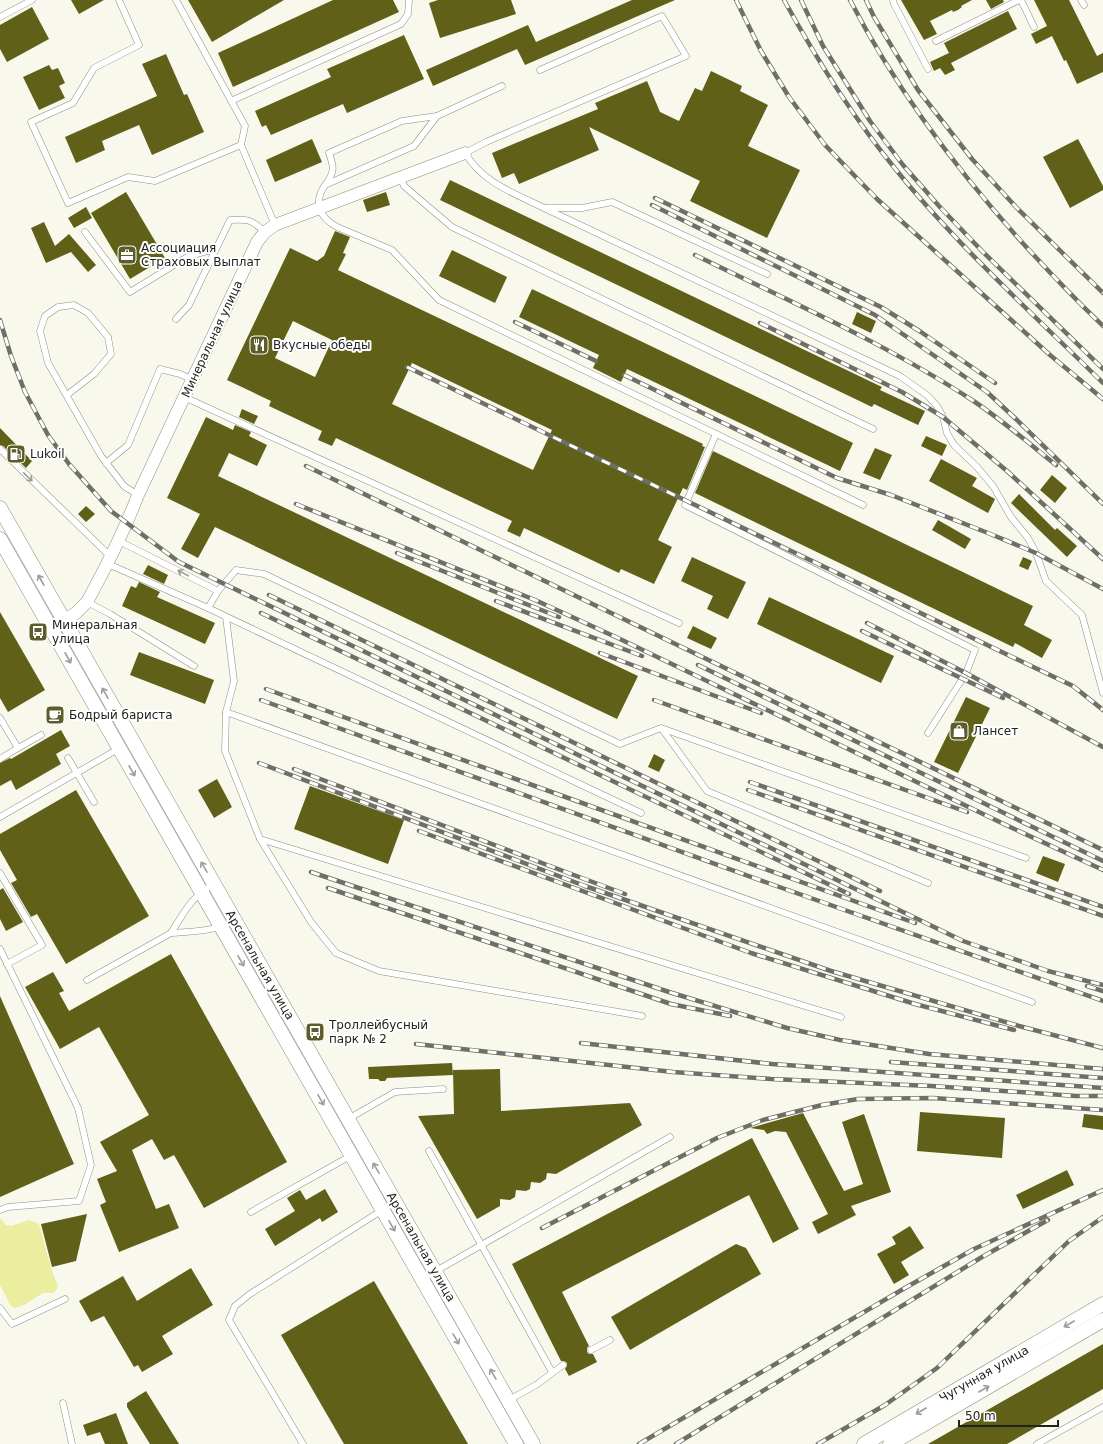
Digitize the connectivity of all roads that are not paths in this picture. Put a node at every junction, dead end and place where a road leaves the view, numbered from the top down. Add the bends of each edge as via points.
1 (32, 0) edge
2 (119, 0) edge
3 (176, 0) edge
4 (409, 0) edge
5 (893, 0) edge
6 (1020, 0) edge
7 (0, 17) edge
8 (1034, 26) dead end
9 (936, 41) dead end
10 (928, 69) dead end
11 (540, 70) dead end
12 (502, 86) dead end
13 (232, 101) junction
14 (437, 116) junction
15 (240, 145) junction
16 (465, 152) junction
17 (401, 178) junction
18 (325, 185) junction
19 (319, 208) junction
20 (544, 208) junction
21 (270, 228) junction
22 (84, 232) dead end
23 (215, 249) junction
24 (767, 274) dead end
25 (176, 319) dead end
26 (193, 380) junction
27 (67, 395) junction
28 (184, 398) junction
29 (873, 429) dead end
30 (716, 434) junction
31 (0, 450) edge
32 (106, 463) junction
33 (138, 495) junction
34 (863, 505) dead end
35 (0, 508) edge
36 (0, 539) edge
37 (119, 541) junction
38 (110, 560) junction
39 (218, 591) junction
40 (87, 602) junction
41 (208, 608) junction
42 (226, 618) junction
43 (64, 621) junction
44 (679, 623) dead end
45 (51, 628) junction
46 (194, 666) dead end
47 (1103, 693) edge
48 (226, 712) junction
49 (0, 718) edge
50 (661, 728) junction
51 (928, 733) dead end
52 (41, 735) dead end
53 (132, 741) junction
54 (18, 748) junction
55 (119, 748) junction
56 (68, 758) dead end
57 (0, 759) edge
58 (77, 773) junction
59 (94, 802) dead end
60 (641, 812) dead end
61 (0, 817) edge
62 (260, 839) junction
63 (1026, 858) dead end
64 (0, 872) edge
65 (928, 883) dead end
66 (214, 884) junction
67 (201, 891) junction
68 (234, 920) junction
69 (222, 927) junction
70 (171, 933) junction
71 (0, 949) edge
72 (8, 964) junction
73 (87, 980) dead end
74 (1032, 1002) dead end
75 (642, 1016) dead end
76 (842, 1018) dead end
77 (442, 1089) dead end
78 (348, 1119) junction
79 (670, 1137) dead end
80 (364, 1148) junction
81 (429, 1151) dead end
82 (352, 1155) junction
83 (395, 1202) junction
84 (382, 1209) junction
85 (0, 1210) edge
86 (251, 1212) dead end
87 (482, 1245) junction
88 (434, 1271) junction
89 (422, 1278) junction
90 (65, 1299) dead end
91 (1103, 1304) edge
92 (0, 1308) edge
93 (1103, 1320) edge
94 (610, 1340) dead end
95 (591, 1350) dead end
96 (563, 1364) dead end
97 (552, 1372) junction
98 (508, 1400) junction
99 (63, 1403) dead end
100 (495, 1407) junction
101 (1103, 1407) edge
102 (72, 1444) edge
103 (304, 1444) edge
104 (516, 1444) edge
105 (533, 1444) edge
106 (864, 1444) edge
107 (890, 1444) edge
108 (1038, 1444) edge

1 - 7 lane
2 - 15 lane via 139,45 94,68 73,103 31,122 68,203 128,177 155,181
3 - 13 lane
4 - 13 lane via 408,14 401,24
5 - 10 lane
6 - 8 lane
6 - 9 lane
11 - 16 lane via 662,16 686,56
12 - 14 lane
13 - 15 lane via 245,126
14 - 18 lane via 414,146
14 - 18 lane via 402,121 329,153 333,164 332,175
15 - 21 lane
16 - 17 street
16 - 20 lane via 476,169 485,177
17 - 19 street
17 - 29 lane via 404,186 452,227
18 - 19 lane via 318,199
19 - 21 street
19 - 30 lane via 328,222 392,250 439,300
20 - 24 lane via 582,208 612,202
20 - 47 lane via 900,376 928,396 943,417 954,445 993,486 1011,517 1028,538 1046,581 1082,615
21 - 23 lane via 247,219 230,220
21 - 26 street, Минеральная улица via 257,242
22 - 23 lane via 130,292 189,256
23 - 25 lane via 189,305
26 - 28 street, Минеральная улица
26 - 32 lane via 160,369 128,445
27 - 27 lane via 94,374 111,354 108,337 88,313 74,305 58,307 45,316 40,331 48,363
27 - 32 lane
28 - 33 street, Минеральная улица
28 - 44 lane
30 - 34 lane
30 - 51 lane via 685,505 976,650 964,676
31 -> 38 lane
32 - 33 lane via 124,486
33 - 37 street, Минеральная улица
43 -> 35 street, Арсенальная улица
36 - 45 street, Арсенальная улица
37 - 38 street, Минеральная улица
39 -> 37 lane
38 - 40 street, Минеральная улица
38 - 41 lane
39 - 41 lane
39 - 50 lane via 236,570 264,574 620,744
40 - 43 street, Минеральная улица
40 - 46 lane
41 - 42 lane
42 - 48 lane via 234,681
42 - 60 lane
43 - 45 street, Минеральная улица
53 -> 43 street, Арсенальная улица
45 -> 55 street, Арсенальная улица
48 - 62 lane via 225,751
48 - 74 lane
49 - 54 lane
50 - 63 lane
50 - 65 lane via 707,791
52 - 54 lane
53 - 55 lane
66 -> 53 street, Арсенальная улица
54 - 57 lane
55 - 58 lane
55 -> 67 street, Арсенальная улица
56 - 58 lane
58 - 59 lane
58 - 61 lane
62 - 75 lane via 311,922 336,952 379,971
62 - 76 lane
64 - 72 lane via 42,945
66 - 67 lane
66 - 68 street, Арсенальная улица
67 - 69 street, Арсенальная улица
67 - 70 lane via 189,904
68 - 69 lane
68 - 78 street, Арсенальная улица
69 - 70 lane
69 -> 82 street, Арсенальная улица
70 - 73 lane
71 - 72 lane
72 - 85 lane via 78,1108 91,1165 79,1201 8,1207
77 - 78 lane via 395,1092
78 - 80 street, Арсенальная улица
79 - 87 lane
80 - 82 lane
83 -> 80 street, Арсенальная улица
81 - 87 lane
82 - 84 street, Арсенальная улица
82 - 86 lane
83 - 84 lane
83 - 88 street, Арсенальная улица
84 -> 89 street, Арсенальная улица
84 - 103 lane via 250,1294 235,1306 229,1320
87 - 88 lane
87 - 97 lane
88 - 89 lane
98 -> 88 street, Арсенальная улица
89 -> 100 street, Арсенальная улица
90 - 92 lane via 12,1324
91 -> 106 street, Чугунная улица
107 -> 93 street, Чугунная улица
94 - 95 lane
96 - 97 lane
97 - 98 lane
98 - 100 lane
98 - 105 street, Арсенальная улица
99 - 102 lane
100 - 104 street, Арсенальная улица
101 - 108 lane

